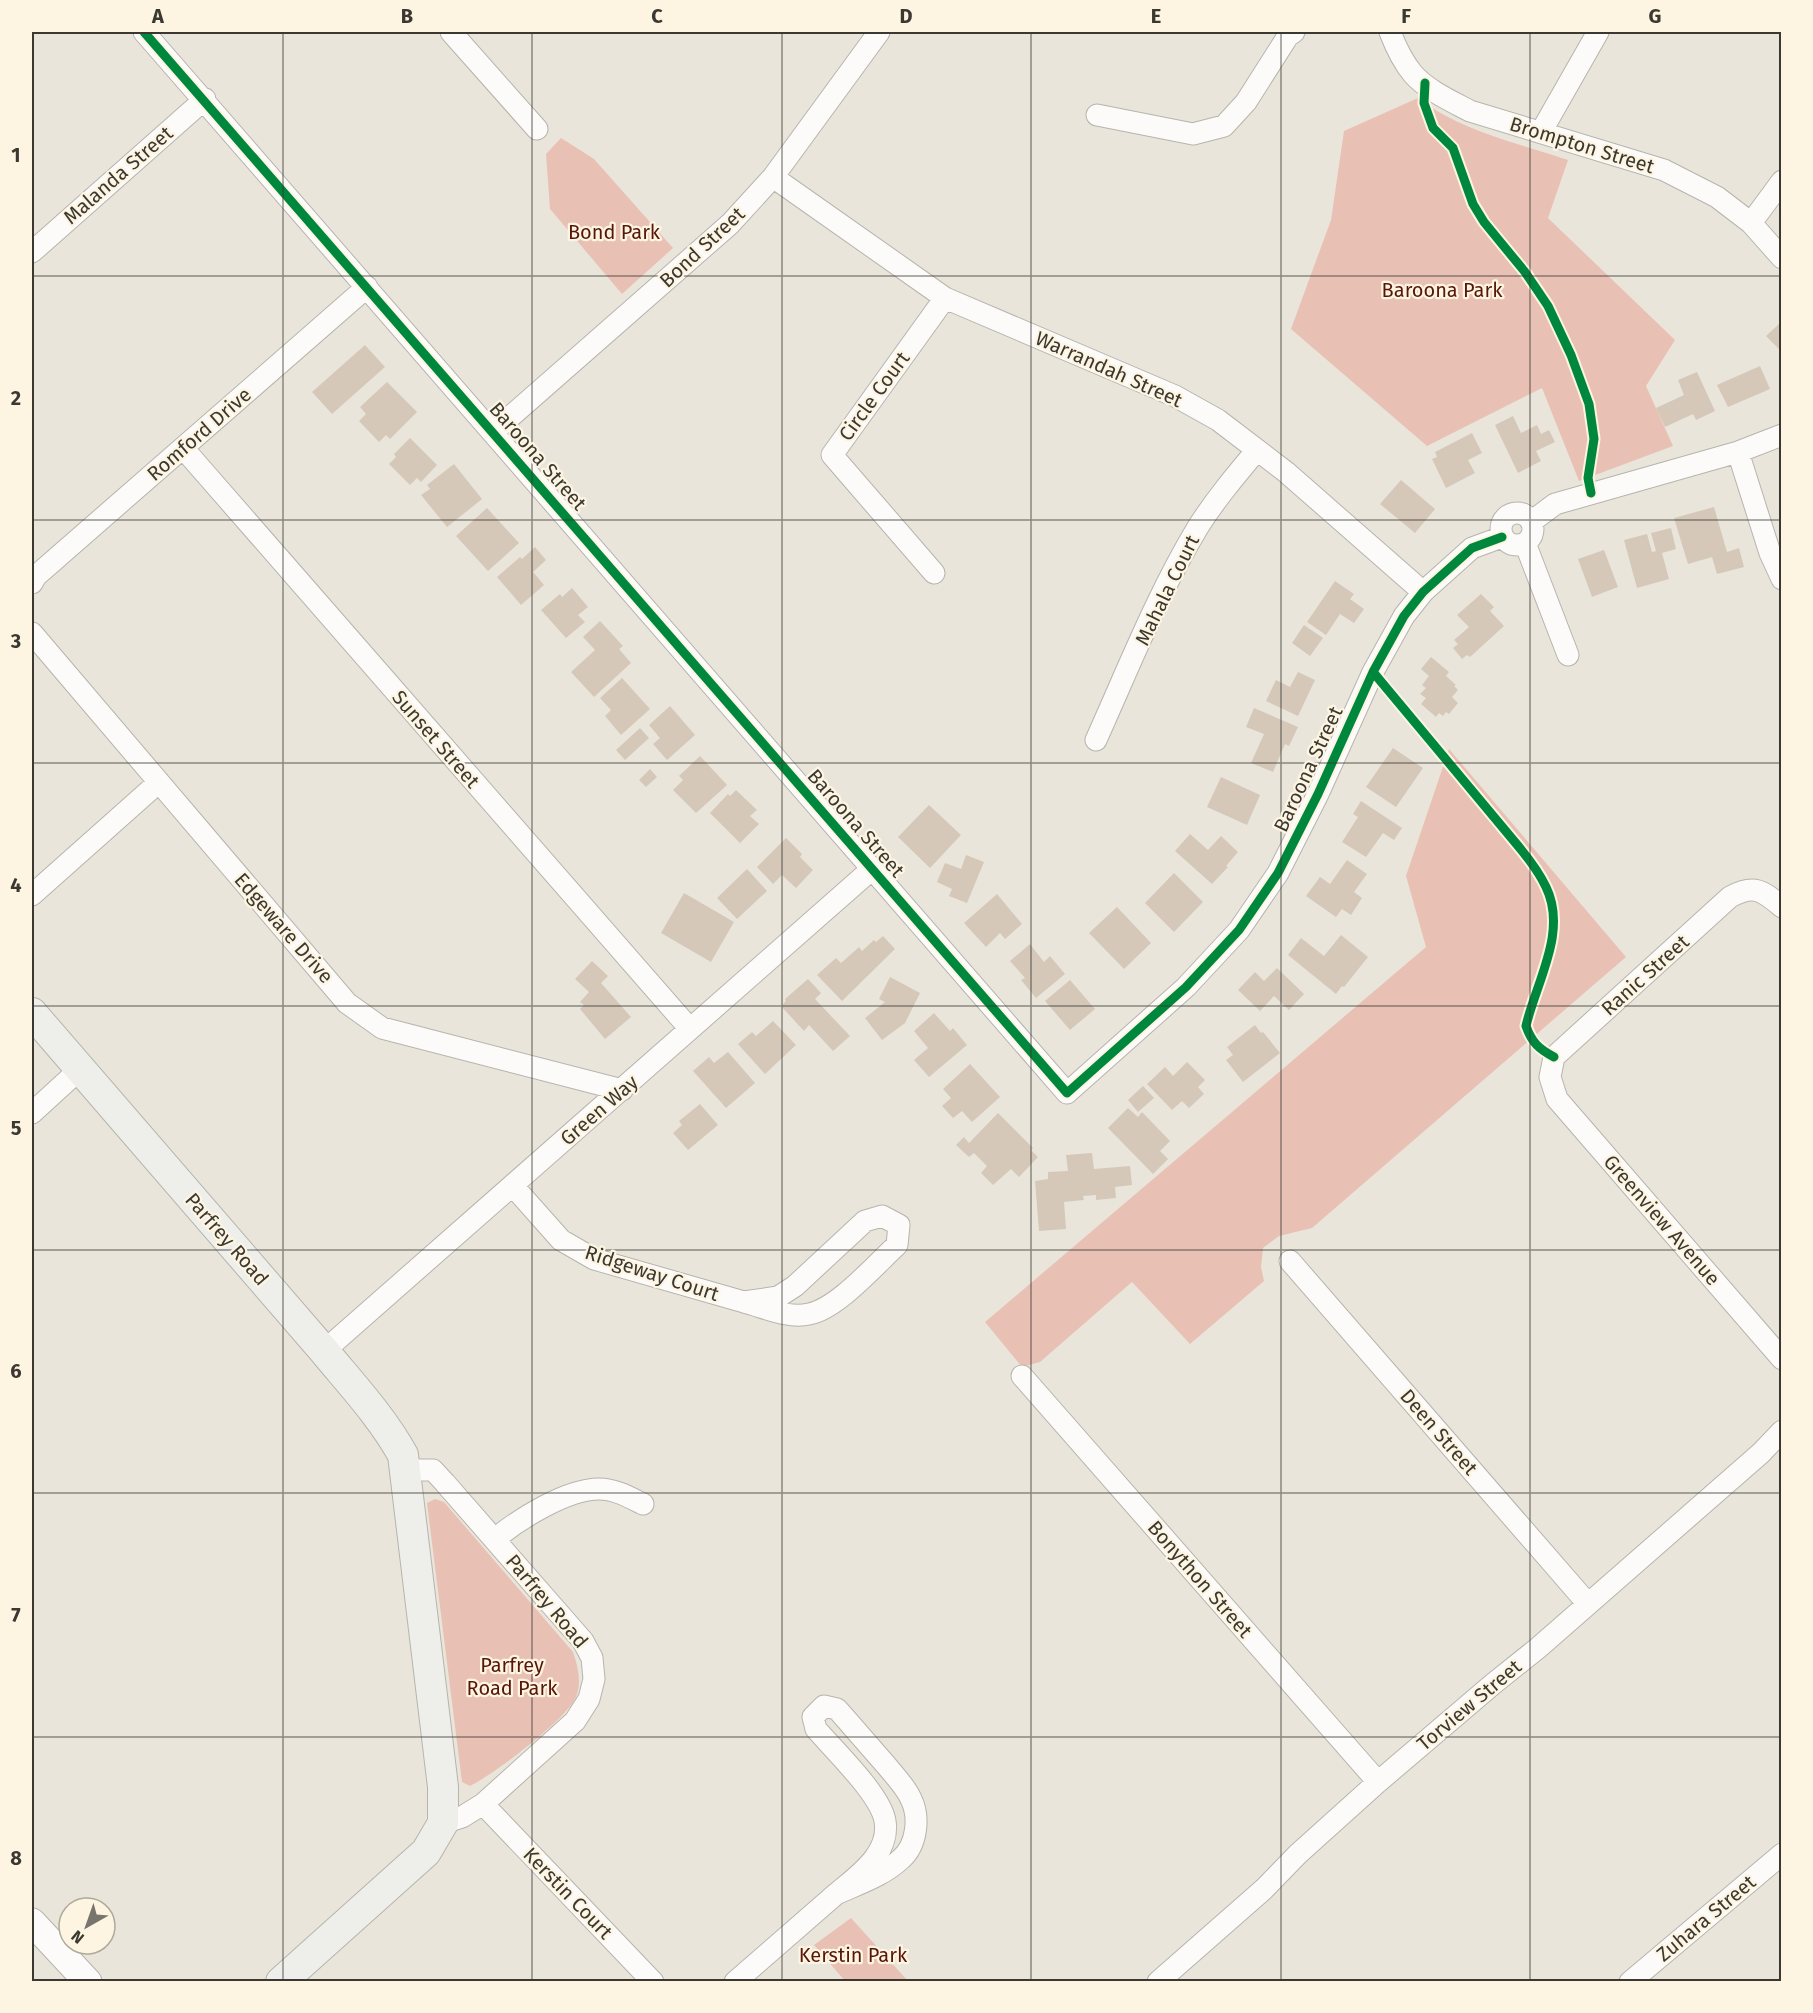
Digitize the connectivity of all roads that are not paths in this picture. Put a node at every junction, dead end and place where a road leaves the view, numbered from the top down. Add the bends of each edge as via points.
1 (144, 32) edge
2 (452, 32) edge
3 (879, 32) edge
4 (1294, 32) edge
5 (1390, 32) edge
6 (1598, 32) edge
7 (205, 99) junction
8 (1097, 115) dead end
9 (537, 129) dead end
10 (1541, 132) junction
11 (773, 177) junction
12 (1782, 181) edge
13 (1751, 223) junction
14 (32, 252) edge
15 (1782, 258) edge
16 (367, 287) junction
17 (945, 298) junction
18 (493, 432) junction
19 (1782, 435) edge
20 (183, 448) junction
21 (1257, 450) junction
22 (1738, 452) junction
23 (1531, 522) junction
24 (1502, 537) junction
25 (1525, 543) junction
26 (934, 573) dead end
27 (1782, 579) edge
28 (32, 583) edge
29 (1423, 592) junction
30 (32, 633) edge
31 (1568, 655) dead end
32 (1096, 740) dead end
33 (159, 782) junction
34 (873, 869) junction
35 (32, 895) edge
36 (1782, 907) edge
37 (32, 1013) edge
38 (690, 1029) junction
39 (79, 1070) junction
40 (1550, 1077) joint
41 (622, 1090) junction
42 (32, 1113) edge
43 (513, 1186) junction
44 (1290, 1261) dead end
45 (744, 1302) junction
46 (324, 1351) junction
47 (1782, 1359) edge
48 (1022, 1376) dead end
49 (1782, 1431) edge
50 (404, 1475) junction
51 (643, 1504) dead end
52 (495, 1539) junction
53 (1588, 1604) junction
54 (1378, 1782) junction
55 (483, 1803) junction
56 (442, 1823) junction
57 (1782, 1854) edge
58 (836, 1894) junction
59 (32, 1922) edge
60 (88, 1982) edge
61 (281, 1982) edge
62 (653, 1982) edge
63 (735, 1982) edge
64 (1158, 1982) edge
65 (1630, 1982) edge

1 - 7 street, Baroona Street
2 - 9 street
3 - 11 street, Bond Street
4 - 8 street via 1246,102 1224,126 1193,134
5 - 10 street, Brompton Street via 1413,74 1442,96 1470,111
6 - 10 street
7 - 14 street, Malanda Street
7 - 16 street, Baroona Street
10 - 13 street, Brompton Street via 1664,170 1717,197
11 - 17 street, Warrandah Street
11 - 18 street, Bond Street via 699,253
12 - 13 street
13 - 15 street, Brompton Street
16 - 18 street, Baroona Street
16 - 20 street, Romford Drive
17 - 21 street, Warrandah Street via 1175,396 1218,420
17 - 26 street, Circle Court via 832,455
18 - 34 street, Baroona Street
19 - 22 street
20 - 28 street, Romford Drive
20 - 38 street, Sunset Street
21 - 29 street, Warrandah Street
21 - 32 street, Mahala Court via 1230,481 1176,565
22 - 23 street via 1555,504
22 - 27 street
23 - 24 street via 1523,514 1506,516 1501,526
23 - 25 street via 1532,534
24 - 25 street via 1512,545
24 - 29 street, Baroona Street via 1472,548
25 - 31 street
29 - 34 street, Baroona Street via 1383,651 1278,873 1239,930 1186,987 1067,1093
30 - 33 street, Edgeware Drive
33 - 35 street
33 - 41 street, Edgeware Drive via 347,1003 382,1028
34 - 38 street, Green Way
36 - 40 street, Ranic Street via 1756,889 1730,897 1554,1057
37 - 39 main road, Parfrey Road
38 - 41 street, Green Way
39 - 42 street
39 - 46 main road, Parfrey Road
40 - 47 street, Greenview Avenue via 1557,1099
41 - 43 street, Green Way
43 - 45 street, Ridgeway Court via 561,1240 594,1259
43 - 46 street, Green Way
44 - 53 street, Deen Street
45 - 45 street, Ridgeway Court via 786,1314 808,1315 831,1306 897,1245 899,1226 882,1216 865,1221 795,1286 778,1297
46 - 50 main road, Parfrey Road via 392,1436 403,1455
48 - 54 street, Bonython Street
49 - 53 street, Torview Street
50 - 52 street, Parfrey Road via 433,1470
50 - 56 main road, Parfrey Road via 443,1787
51 - 52 street via 599,1489 576,1493 528,1515
52 - 55 street, Parfrey Road via 584,1641 592,1658 594,1679 589,1699 575,1721
53 - 54 street, Torview Street
54 - 64 street, Torview Street
55 - 56 street, Parfrey Road via 462,1817
55 - 62 street, Kerstin Court
56 - 61 main road, Parfrey Road via 426,1852
57 - 65 street, Zuhara Street
58 - 58 street via 878,1854 886,1828 880,1806 816,1729 813,1717 824,1706 837,1709 896,1777 911,1797 916,1824 912,1844 903,1858 888,1870
58 - 63 street
59 - 60 street

